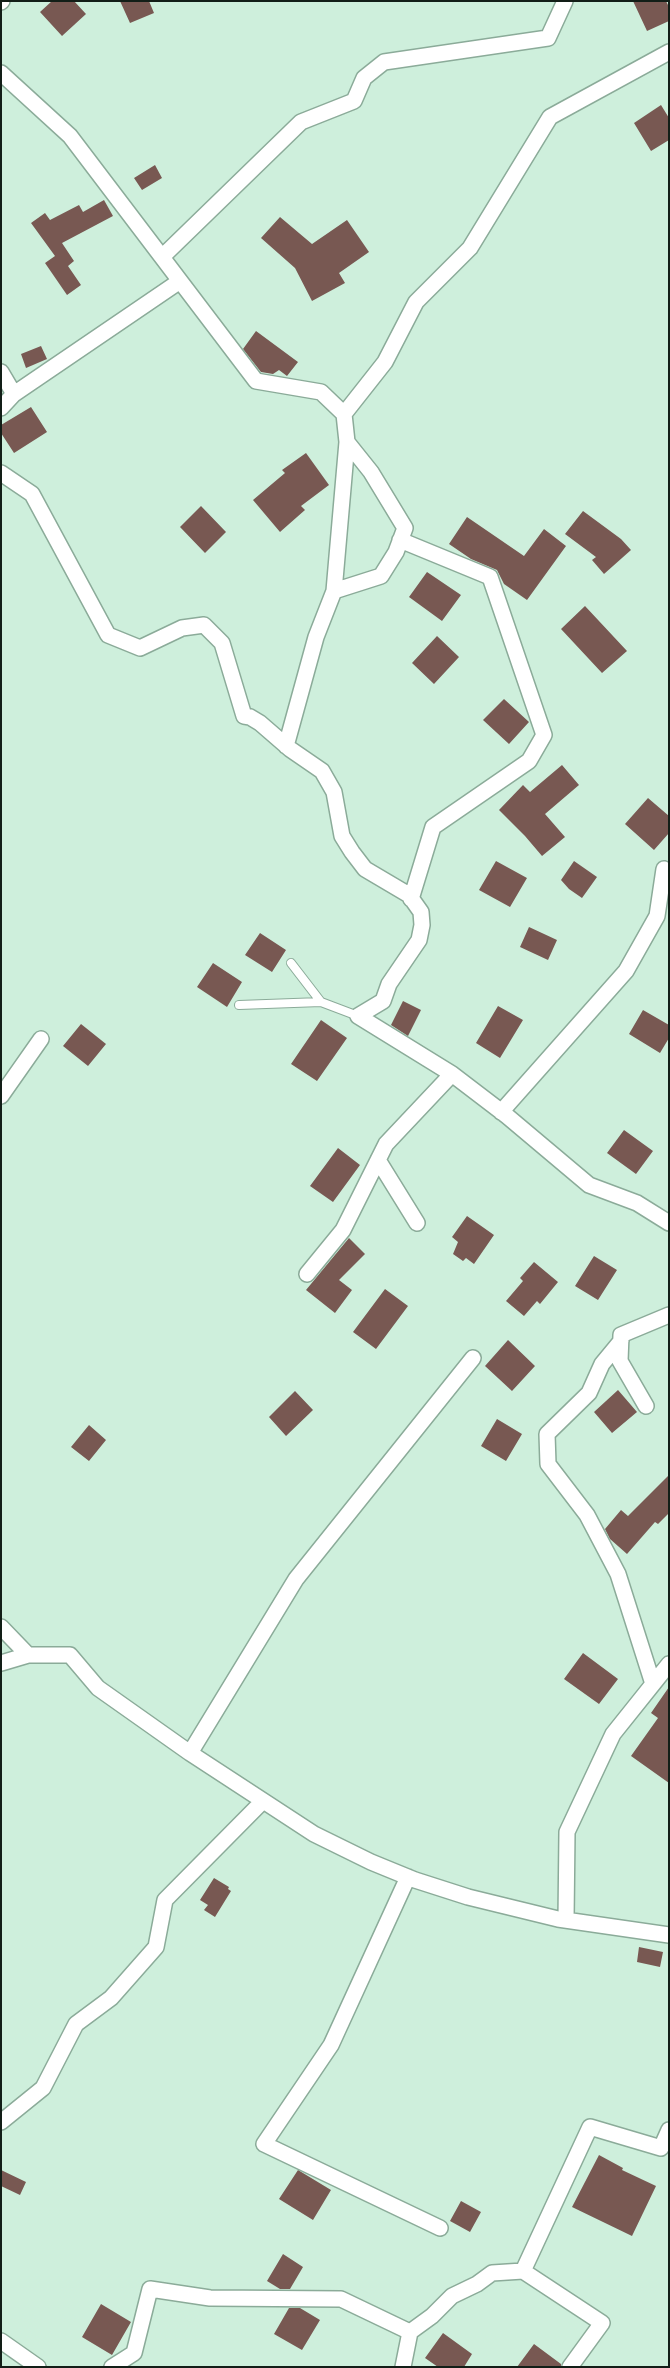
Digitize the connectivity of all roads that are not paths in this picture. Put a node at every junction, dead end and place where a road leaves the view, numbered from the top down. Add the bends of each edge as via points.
1 (565, 1) edge
2 (669, 52) edge
3 (1, 73) edge
4 (162, 258) junction
5 (180, 281) junction
6 (1, 372) edge
7 (14, 394) junction
8 (1, 408) edge
9 (344, 414) junction
10 (347, 442) junction
11 (1, 473) edge
12 (400, 540) junction
13 (334, 591) junction
14 (286, 746) junction
15 (669, 873) edge
16 (411, 899) junction
17 (291, 962) dead end
18 (321, 1002) junction
19 (239, 1006) dead end
20 (358, 1016) junction
21 (41, 1039) dead end
22 (452, 1074) junction
23 (1, 1096) edge
24 (501, 1112) junction
25 (378, 1160) junction
26 (417, 1223) dead end
27 (669, 1223) edge
28 (307, 1274) dead end
29 (669, 1315) edge
30 (621, 1341) junction
31 (473, 1358) dead end
32 (646, 1406) dead end
33 (1, 1627) edge
34 (28, 1656) junction
35 (1, 1663) edge
36 (669, 1664) edge
37 (653, 1684) junction
38 (190, 1753) junction
39 (262, 1802) junction
40 (408, 1878) junction
41 (566, 1920) junction
42 (669, 1935) edge
43 (1, 2122) edge
44 (669, 2130) edge
45 (440, 2228) dead end
46 (523, 2271) junction
47 (410, 2332) junction
48 (1, 2341) edge
49 (38, 2367) edge
50 (112, 2367) edge
51 (402, 2367) edge
52 (570, 2367) edge

1 - 4 street via 548,38 384,62 364,78 354,101 301,122
2 - 9 street via 550,117 470,248 416,302 385,362
3 - 4 street via 70,136
4 - 5 street
5 - 7 street
5 - 9 street via 256,381 321,392
6 - 7 street
7 - 8 street
9 - 10 street
10 - 12 street via 371,472 405,528
10 - 13 street
11 - 14 street via 32,494 108,635 140,648 182,628 204,626 222,643 244,716 260,723
12 - 13 street via 381,576
12 - 16 street via 490,577 544,735 529,761 433,827
13 - 14 street via 316,637
14 - 16 street via 322,771 330,782 342,836 365,868
15 - 24 street via 664,869 657,916 626,971
16 - 20 street via 422,912 419,940 389,984 383,1001
17 - 18 lane
18 - 19 lane
18 - 20 lane
20 - 22 street
21 - 23 street
22 - 24 street
22 - 25 street via 386,1144
24 - 27 street via 590,1186 637,1203
25 - 26 street
25 - 28 street via 343,1230
29 - 30 street via 621,1335
30 - 32 street via 620,1361
30 - 37 street via 602,1364 589,1393 547,1434 548,1464 587,1515 618,1574
31 - 38 street via 296,1579
33 - 34 street
34 - 35 street
34 - 38 street via 70,1656 98,1688
36 - 37 street
37 - 41 street via 613,1734 567,1832
38 - 39 street
39 - 40 street via 314,1834
39 - 43 street via 165,1900 156,1947 111,1998 76,2024 44,2088
40 - 41 street
40 - 45 street via 331,2045 264,2144
41 - 42 street
44 - 46 street via 662,2148 590,2127
46 - 47 street via 492,2273 478,2284 452,2296
46 - 52 street via 602,2323
47 - 50 street via 341,2299 210,2298 150,2289 134,2353
47 - 51 street
48 - 49 street

